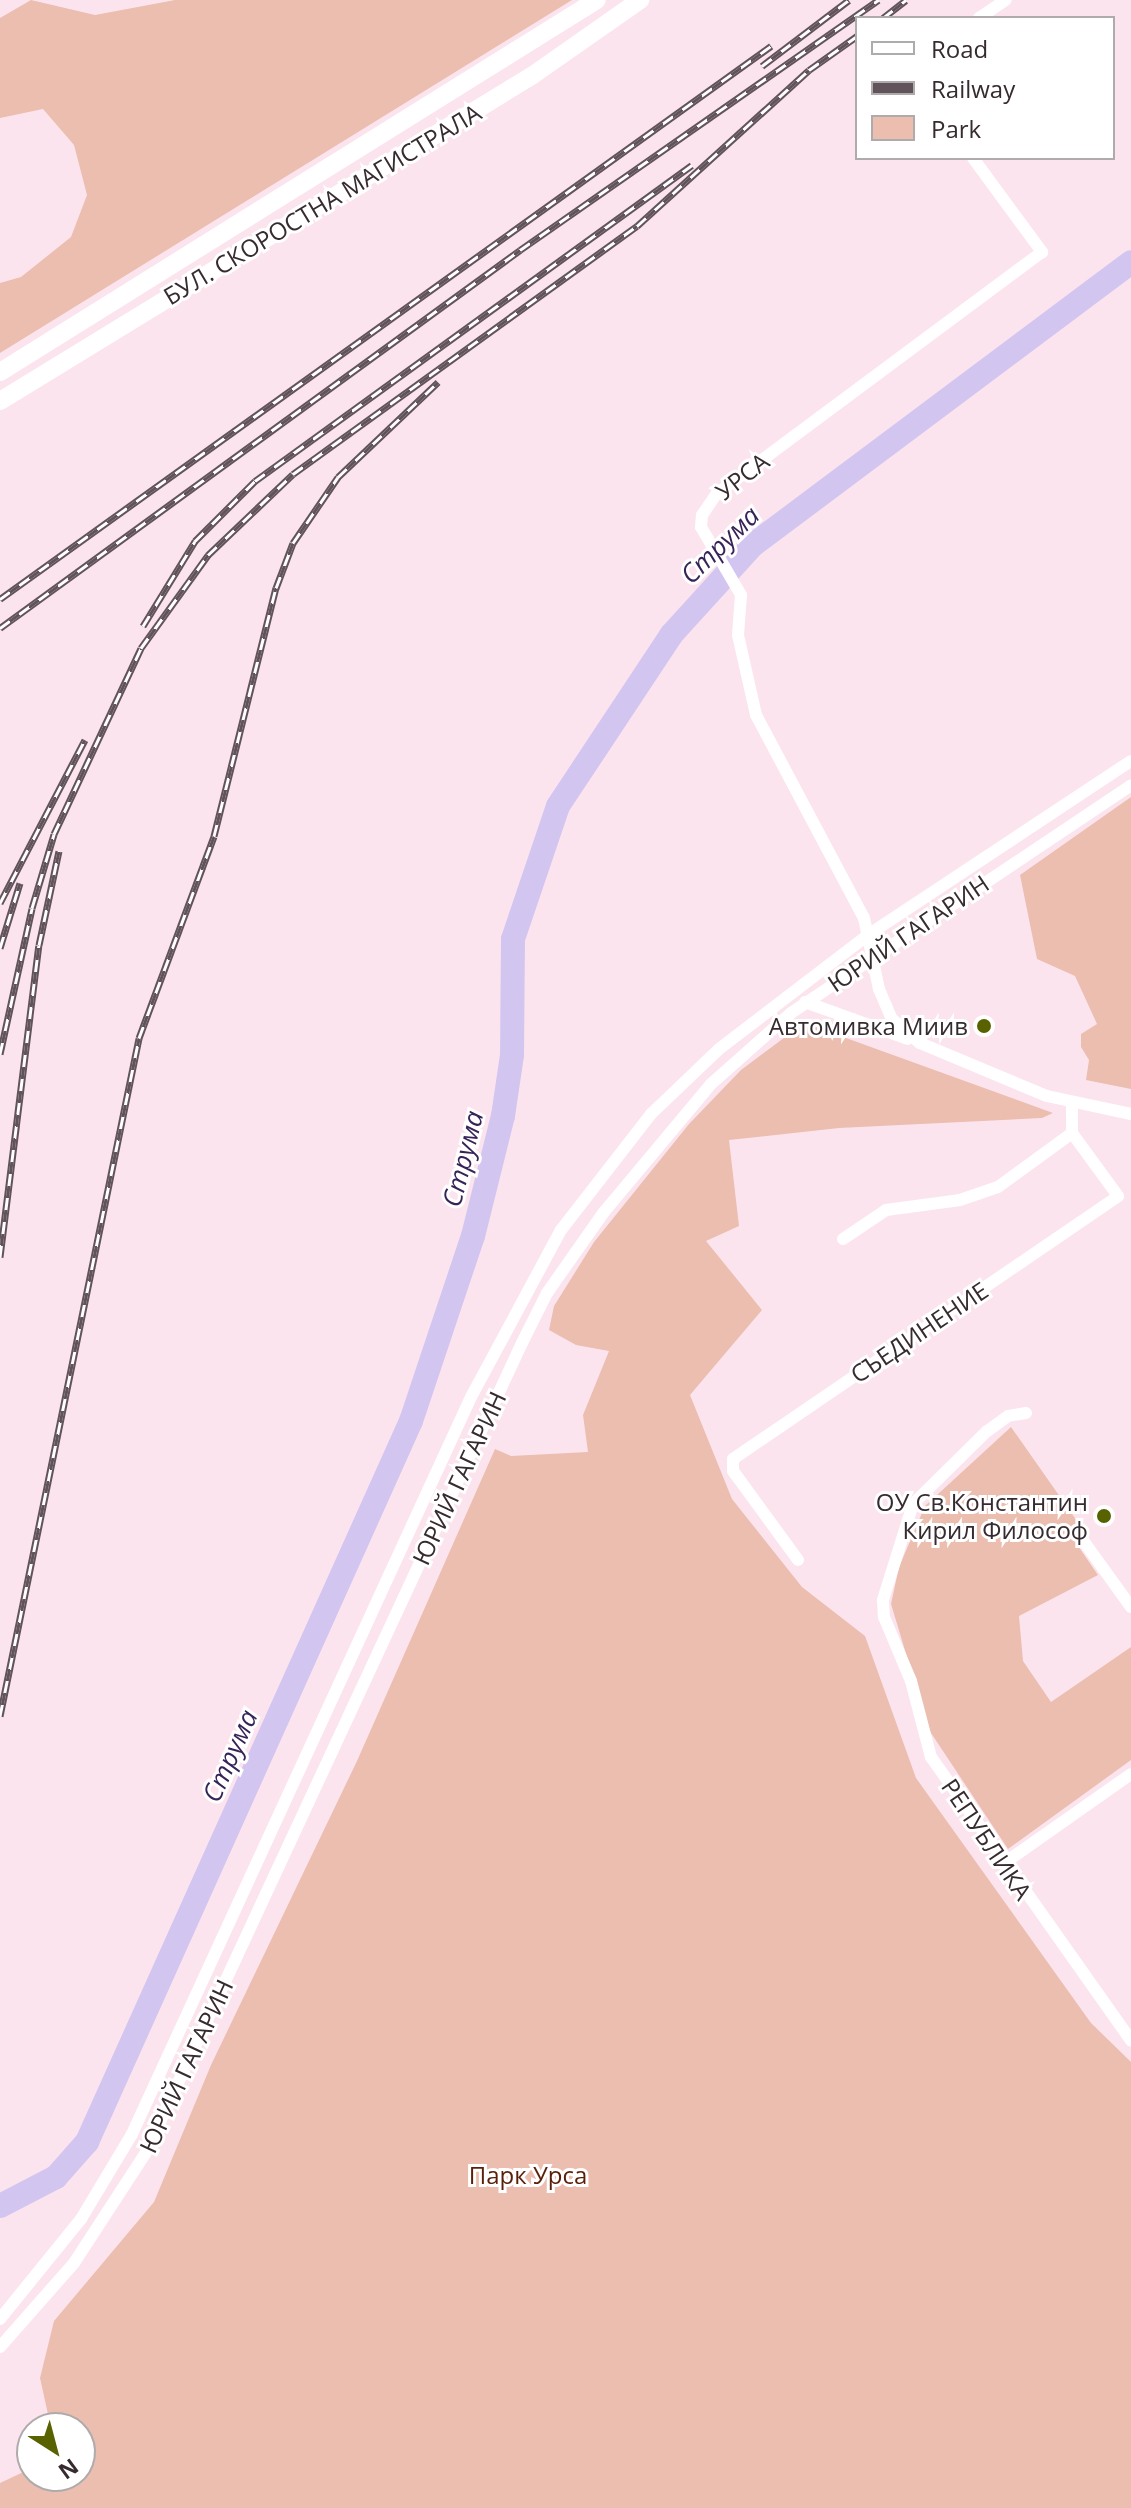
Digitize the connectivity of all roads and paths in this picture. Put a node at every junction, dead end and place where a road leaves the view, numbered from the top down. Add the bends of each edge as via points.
1 (597, 0) edge
2 (640, 0) edge
3 (1006, 0) edge
4 (982, 16) edge
5 (974, 160) edge
6 (0, 372) edge
7 (0, 401) edge
8 (1131, 761) edge
9 (1131, 785) edge
10 (868, 935) junction
11 (871, 957) junction
12 (805, 1002) junction
13 (920, 1043) junction
14 (1072, 1104) junction
15 (1131, 1114) edge
16 (1072, 1133) junction
17 (1124, 1197) edge
18 (843, 1239) dead end
19 (1026, 1413) dead end
20 (1082, 1539) dead end
21 (798, 1560) dead end
22 (1131, 1607) edge
23 (1131, 1774) edge
24 (1003, 1864) junction
25 (1131, 2040) edge
26 (0, 2319) edge
27 (0, 2347) edge

1 - 6 highway, БУЛ. СКОРОСТНА МАГИСТРАЛА
2 - 7 highway, БУЛ. СКОРОСТНА МАГИСТРАЛА via 533,75
3 - 4 street
5 - 10 street, УРСА via 1042,252 717,493 702,515 701,527 741,595 738,635 756,715 864,918
8 - 10 street, ЮРИЙ ГАГАРИН
9 - 11 street, ЮРИЙ ГАГАРИН
10 - 11 street, УРСА
10 - 26 street, ЮРИЙ ГАГАРИН via 684,1080 619,1153 554,1241 431,1482 162,2076 81,2219
11 - 12 street, ЮРИЙ ГАГАРИН
11 - 13 street, УРСА via 892,1019
12 - 13 street
12 - 27 street, ЮРИЙ ГАГАРИН via 711,1084 672,1127 547,1293 145,2154 74,2263
13 - 14 street
14 - 15 street
14 - 16 street
16 - 17 street, СЪЕДИНЕНИЕ
16 - 18 street via 998,1187 960,1200 886,1210
17 - 21 street, СЪЕДИНЕНИЕ via 733,1459 733,1471
19 - 24 street, РЕПУБЛИКА via 1008,1416 987,1431 913,1504 883,1600 884,1617 911,1681 931,1757
20 - 22 street
23 - 24 street
24 - 25 street, РЕПУБЛИКА

